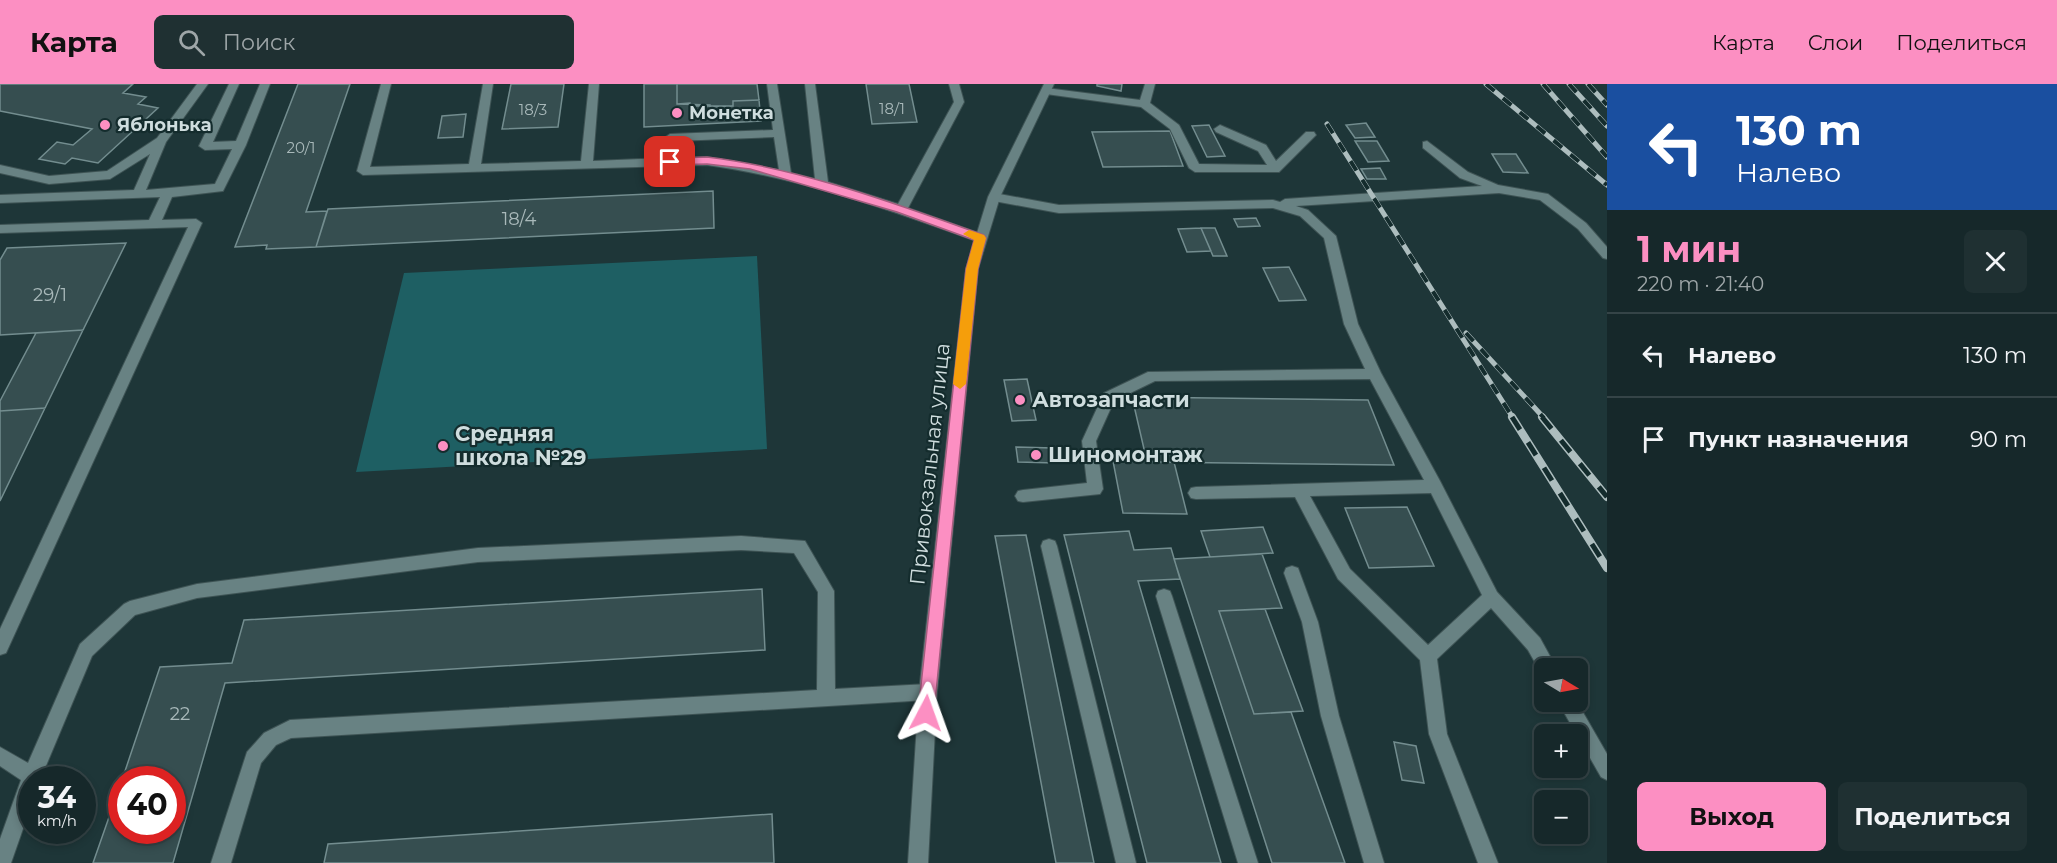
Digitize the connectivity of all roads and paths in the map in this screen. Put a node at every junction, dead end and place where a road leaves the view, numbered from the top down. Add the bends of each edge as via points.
1 (203, 84) edge
2 (234, 84) edge
3 (265, 84) edge
4 (386, 84) edge
5 (488, 84) edge
6 (594, 84) edge
7 (772, 84) edge
8 (810, 84) edge
9 (954, 84) edge
10 (1150, 84) edge
11 (1048, 88) edge
12 (1144, 104) junction
13 (1220, 129) dead end
14 (780, 133) junction
15 (1310, 135) dead end
16 (161, 141) junction
17 (240, 145) junction
18 (1427, 145) dead end
19 (670, 162) junction
20 (587, 164) junction
21 (474, 169) junction
22 (1275, 169) junction
23 (0, 170) edge
24 (786, 176) junction
25 (822, 186) junction
26 (1499, 189) junction
27 (168, 193) junction
28 (138, 194) junction
29 (994, 197) junction
30 (0, 199) edge
31 (1273, 204) junction
32 (901, 209) junction
33 (154, 223) junction
34 (0, 229) edge
35 (980, 238) junction
36 (1607, 255) edge
37 (1374, 374) junction
38 (1435, 486) junction
39 (1299, 490) junction
40 (1196, 493) dead end
41 (1023, 496) dead end
42 (1049, 546) dead end
43 (1292, 573) dead end
44 (1164, 596) dead end
45 (1491, 597) junction
46 (0, 647) edge
47 (1428, 657) junction
48 (1542, 658) edge
49 (928, 692) junction
50 (826, 696) junction
51 (1573, 712) edge
52 (0, 756) edge
53 (36, 766) edge
54 (18, 767) edge
55 (1607, 771) edge
56 (18, 815) edge
57 (1, 863) edge
58 (221, 863) edge
59 (918, 863) edge
60 (1126, 863) edge
61 (1248, 863) edge
62 (1374, 863) edge
63 (1488, 863) edge

1 - 16 street
2 - 17 street via 205,146
3 - 17 street
4 - 21 street via 363,171
5 - 21 street
6 - 20 street
7 - 14 street
8 - 25 street
9 - 32 street via 959,102
10 - 12 street
11 - 12 street
11 - 29 street, Привокзальная улица
12 - 22 street via 1175,127 1195,168
13 - 22 street via 1262,148
14 - 19 street via 670,138
14 - 24 street
15 - 22 street
16 - 23 street via 110,175 97,178 49,180
16 - 28 street
17 - 27 street via 219,188
18 - 26 street via 1464,175
19 - 20 street
19 - 24 street via 707,160
20 - 21 street
24 - 25 street
25 - 32 street
26 - 31 street
26 - 36 street via 1544,197 1582,226
27 - 28 street
27 - 33 street
28 - 30 street
29 - 31 street via 1059,209
29 - 35 street, Привокзальная улица
31 - 37 street via 1304,213 1330,236 1351,324
32 - 35 street
33 - 34 street
33 - 46 street via 196,223
35 - 49 street, Привокзальная улица via 972,269
37 - 38 street
37 - 41 street via 1153,376 1109,397 1089,441 1095,489
38 - 39 street
38 - 45 street
39 - 40 street
39 - 47 street via 1344,574
42 - 60 street
43 - 62 street via 1310,622 1330,716
44 - 61 street
45 - 47 street
45 - 48 street
47 - 63 street via 1438,734
49 - 50 street
49 - 59 street, Привокзальная улица
50 - 53 street via 826,591 799,546 741,543 478,555 197,591 130,609 86,650
50 - 58 street via 290,729 270,739 253,758
51 - 55 street
52 - 54 street
56 - 57 street

